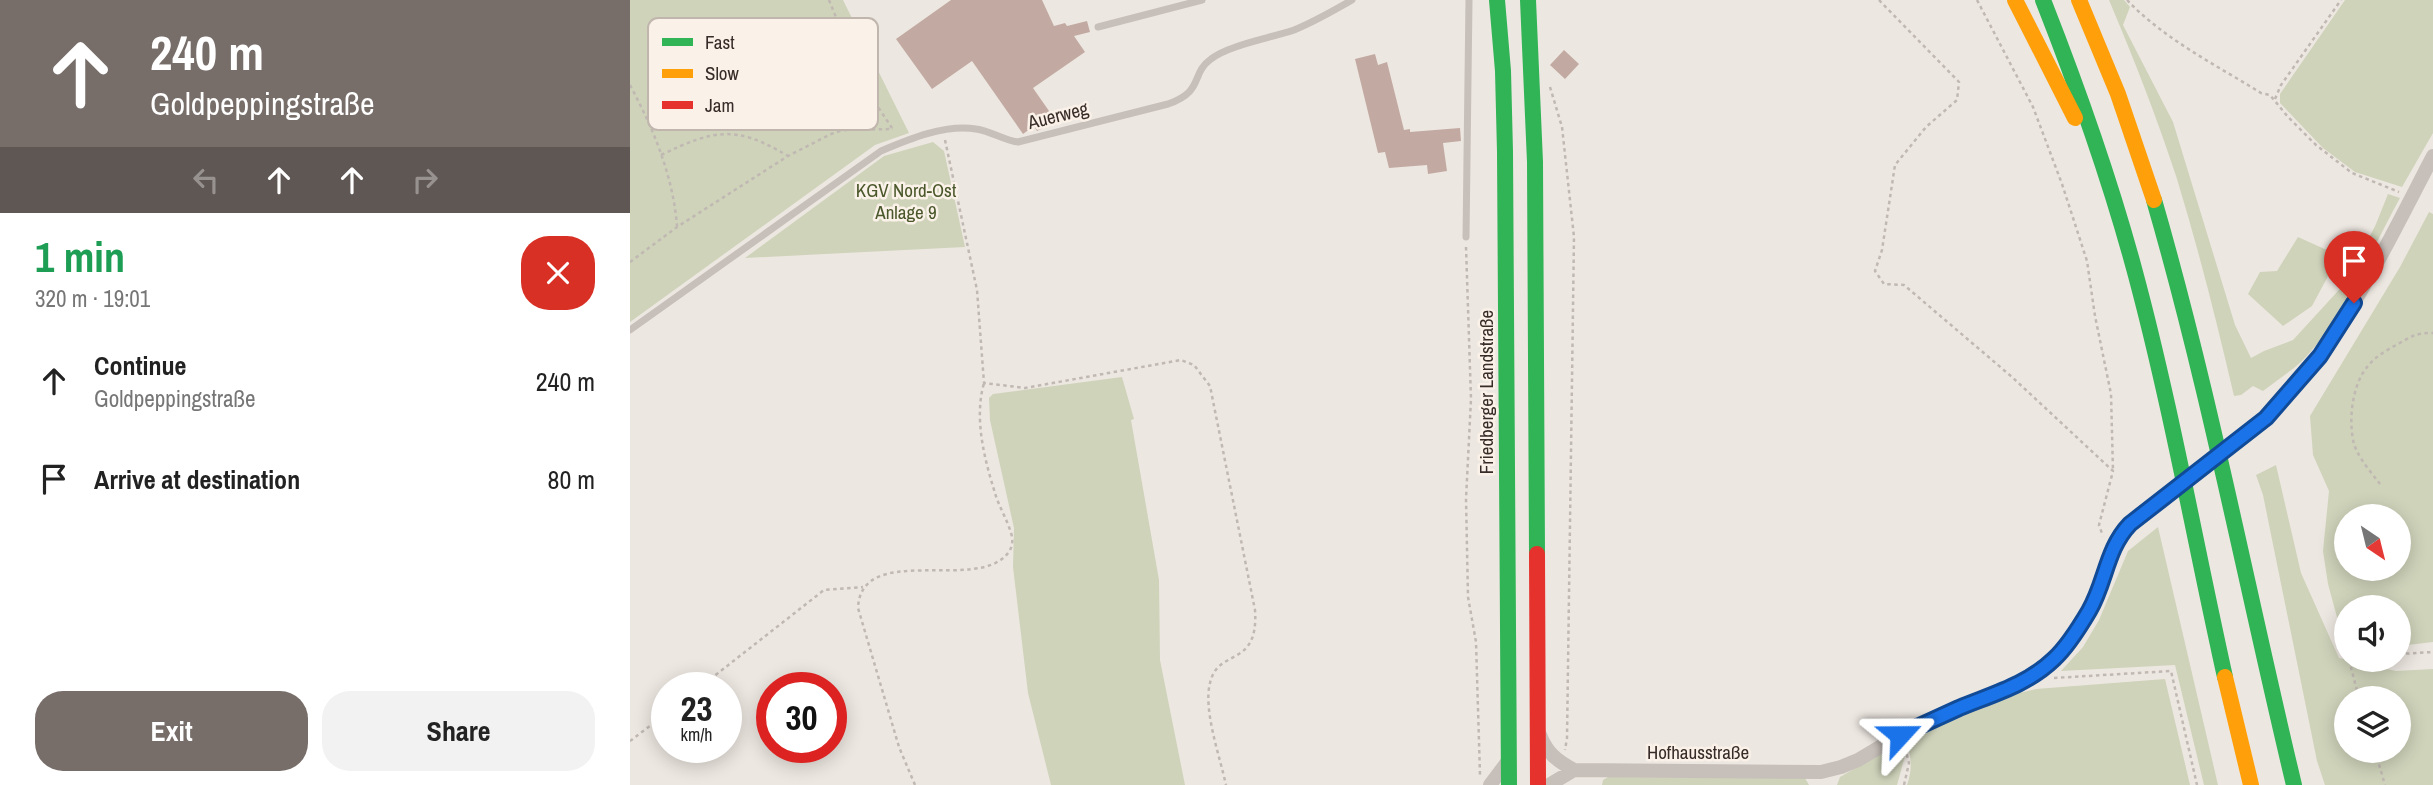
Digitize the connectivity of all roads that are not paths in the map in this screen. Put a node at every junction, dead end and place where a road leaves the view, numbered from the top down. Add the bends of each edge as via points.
1 (1202, 0) edge
2 (1352, 0) edge
3 (1469, 0) edge
4 (1497, 0) edge
5 (1528, 0) edge
6 (2015, 0) edge
7 (2043, 0) edge
8 (2079, 0) edge
9 (1098, 27) dead end
10 (2433, 156) edge
11 (2110, 187) junction
12 (1466, 237) road end
13 (630, 330) edge
14 (1538, 731) junction
15 (1508, 761) junction
16 (1568, 767) junction
17 (1823, 778) edge
18 (1490, 785) edge
19 (1509, 785) edge
20 (1538, 785) edge
21 (1549, 785) edge
22 (2251, 785) edge
23 (2294, 785) edge

1 - 9 lane
2 - 13 lane, Auerweg via 1296,29 1211,59 1181,100 1018,142 973,128 943,130 881,151
3 - 12 lane
4 - 15 main road, Friedberger Landstraße via 1505,152
5 - 14 main road via 1535,162
6 - 11 main road
7 - 11 main road
8 - 23 main road via 2129,119 2178,278
10 - 17 street, Hofhausstraße, bridge via 2338,330 2297,383 2250,432 2121,534 2098,592 2056,658 2027,680 1900,735
11 - 22 main road via 2159,369
14 - 16 street via 1545,747
14 - 20 main road
15 - 18 street
15 - 19 main road, Friedberger Landstraße
16 - 17 street, Hofhausstraße
16 - 21 street

